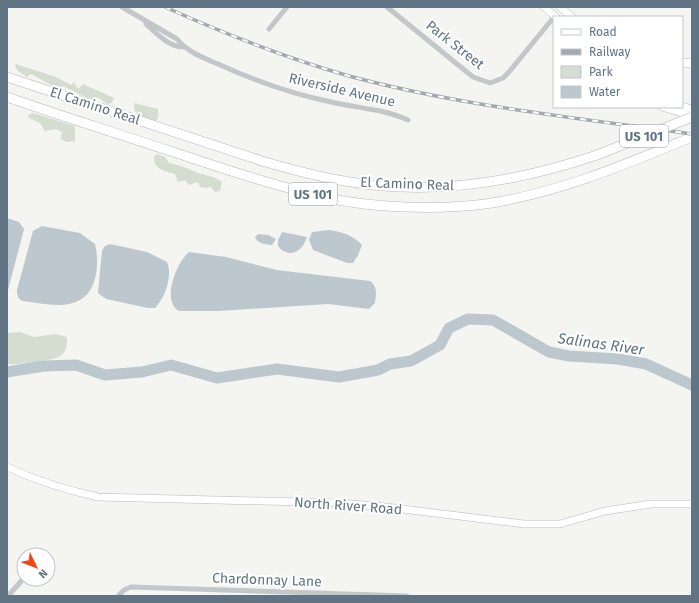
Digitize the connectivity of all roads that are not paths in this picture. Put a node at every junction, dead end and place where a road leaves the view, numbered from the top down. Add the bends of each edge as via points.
1 (122, 7) edge
2 (287, 7) edge
3 (387, 7) edge
4 (544, 7) edge
5 (561, 7) edge
6 (554, 16) edge
7 (556, 16) edge
8 (571, 16) edge
9 (553, 19) edge
10 (269, 29) dead end
11 (7, 77) edge
12 (7, 97) edge
13 (665, 108) edge
14 (692, 116) edge
15 (408, 120) dead end
16 (692, 137) edge
17 (7, 467) edge
18 (692, 504) edge
19 (16, 587) edge
20 (211, 590) junction
21 (321, 595) edge
22 (387, 595) edge
23 (8, 596) edge
24 (118, 596) edge
25 (211, 596) edge
26 (407, 596) edge

1 - 15 street, Riverside Avenue via 177,39 183,47 247,77 302,95 392,113
2 - 10 street
3 - 9 street, Park Street via 473,77 490,83 503,78 509,72
4 - 6 main road
5 - 7 main road
5 - 8 main road
11 - 14 highway, El Camino Real / US 101, bridge via 305,174 385,186 441,187 521,177 597,156
12 - 16 highway, El Camino Real / US 101 via 280,186 330,199 383,205 484,204 532,194 588,179
13 - 14 main road
17 - 18 main road, North River Road via 49,485 98,497 341,503 524,524 560,524 605,511 651,504
19 - 23 street
20 - 21 street, Chardonnay Lane
20 - 24 street, Chardonnay Lane via 131,587 126,588
20 - 25 street
21 - 22 street, Chardonnay Lane
22 - 26 street, Chardonnay Lane

